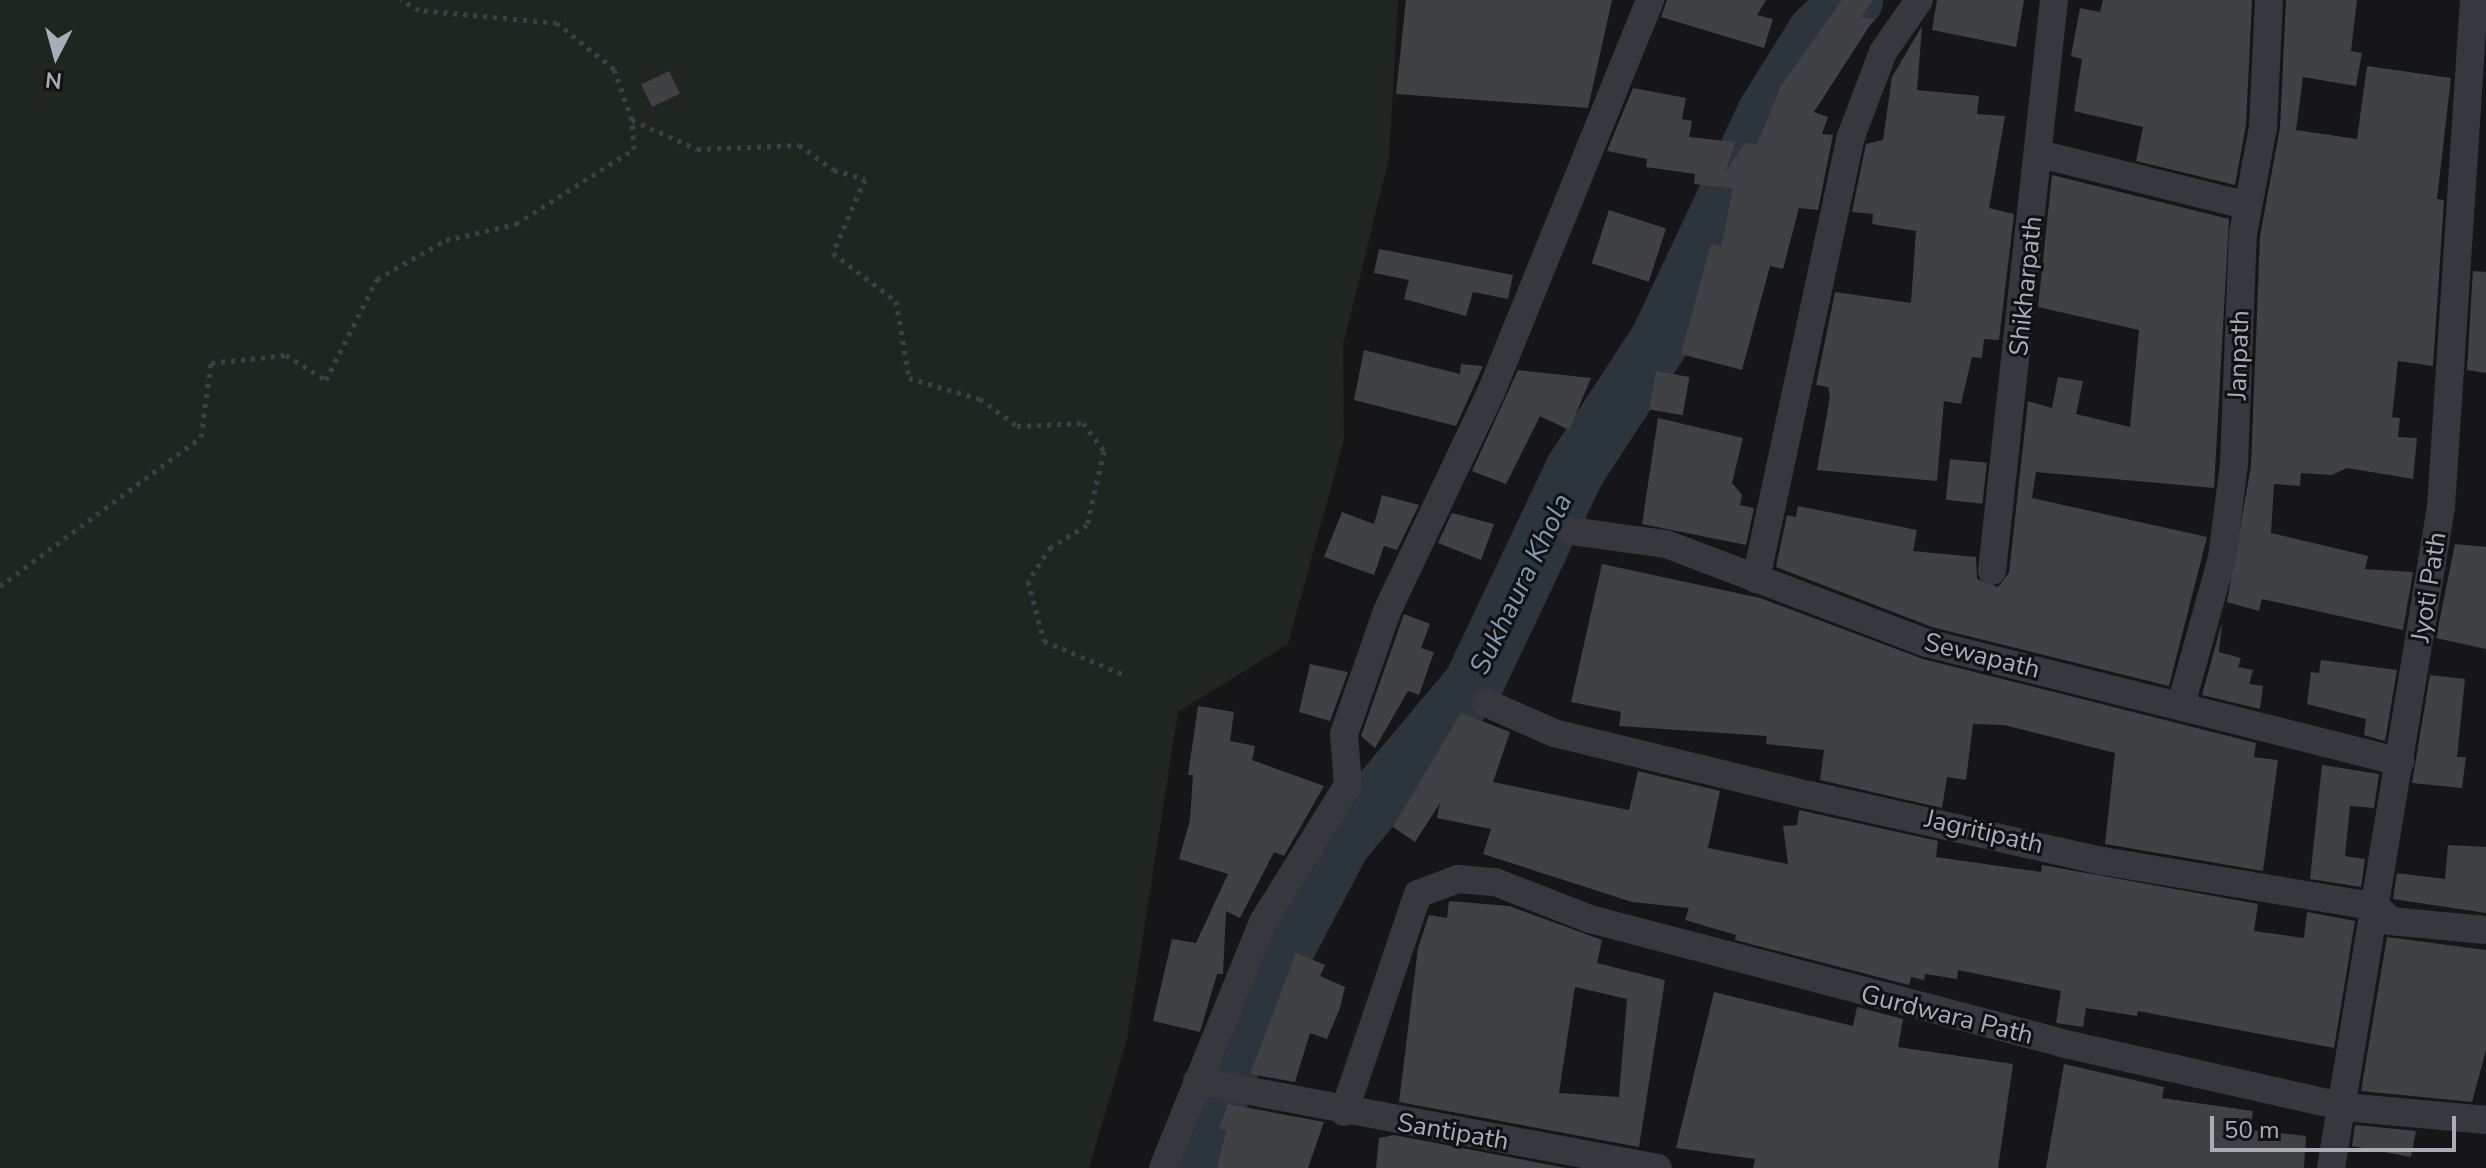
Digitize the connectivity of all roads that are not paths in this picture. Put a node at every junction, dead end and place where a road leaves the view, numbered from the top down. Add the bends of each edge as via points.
1 (1650, 0) edge
2 (1919, 0) edge
3 (2054, 0) edge
4 (2269, 0) edge
5 (2474, 0) edge
6 (2040, 154) junction
7 (2248, 206) junction
8 (1571, 531) dead end
9 (1992, 571) dead end
10 (1756, 579) junction
11 (1486, 703) dead end
12 (2181, 705) junction
13 (2400, 762) junction
14 (2377, 907) junction
15 (2486, 930) edge
16 (1197, 1081) junction
17 (2344, 1107) junction
18 (1344, 1112) junction
19 (2486, 1120) edge
20 (1163, 1168) edge
21 (1658, 1168) edge
22 (2331, 1168) edge

1 - 16 street via 1491,392 1387,611 1344,734 1348,785 1263,922
2 - 10 street via 1883,52 1850,139
3 - 6 street, Shikharpath
4 - 7 street, Janpath via 2263,127
5 - 13 street, Jyoti Path via 2441,507
6 - 7 street
6 - 9 street, Shikharpath
7 - 12 street, Janpath via 2232,480 2222,558
8 - 10 street, Sewapath via 1666,544
10 - 12 street, Sewapath via 1927,643
11 - 14 street, Jagritipath via 1554,733 1809,795 2103,861
12 - 13 street, Sewapath
13 - 14 street, Jyoti Path
14 - 15 street, Jagritipath via 2390,921
14 - 17 street, Jyoti Path
16 - 18 street, Santipath
16 - 20 street
17 - 18 street, Gurdwara Path via 1835,987 1590,919 1495,882 1458,879 1418,894
17 - 19 street, Gurdwara Path
17 - 22 street, Jyoti Path
18 - 21 street, Santipath

